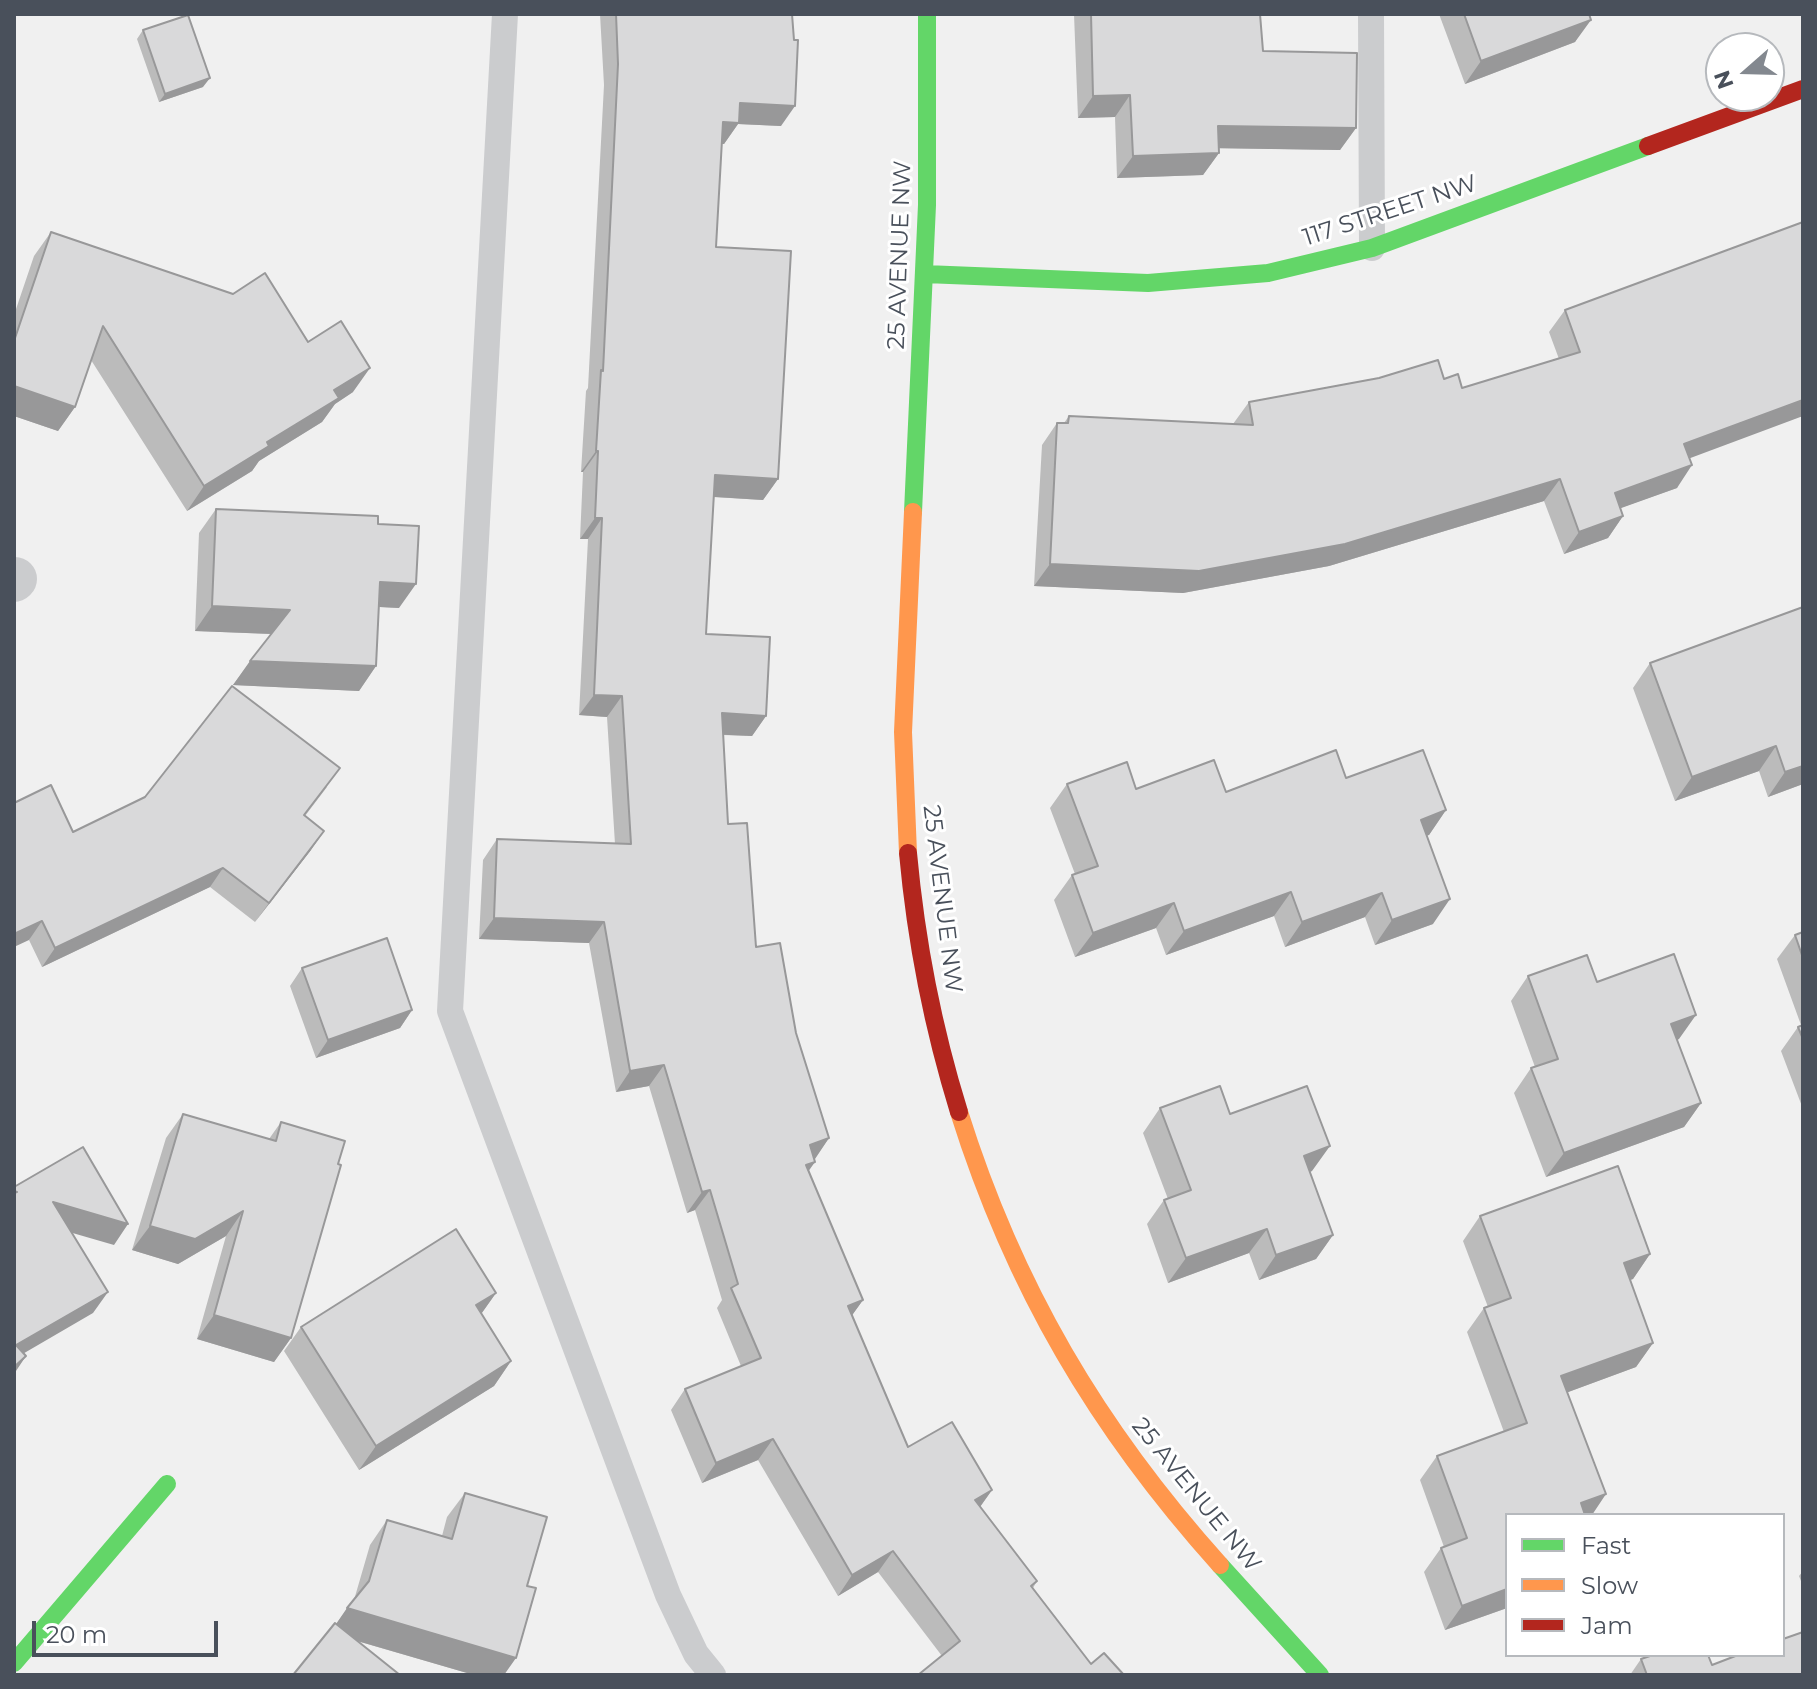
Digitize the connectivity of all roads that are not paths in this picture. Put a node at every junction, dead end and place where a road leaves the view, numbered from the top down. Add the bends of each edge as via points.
1 (505, 14) edge
2 (927, 14) edge
3 (1371, 14) edge
4 (1803, 89) edge
5 (1372, 248) junction
6 (925, 274) junction
7 (167, 1484) dead end
8 (14, 1663) edge
9 (713, 1675) edge
10 (1320, 1675) edge

1 - 9 lane via 450,1011 668,1595 696,1654
2 - 6 street, 25 AVENUE NW
3 - 5 lane
4 - 5 street, 117 STREET NW
5 - 6 street, 117 STREET NW via 1268,273 1148,283
6 - 10 street, 25 AVENUE NW via 906,641 904,799 915,916 938,1045 971,1155 1012,1255 1063,1355 1137,1467
7 - 8 street

